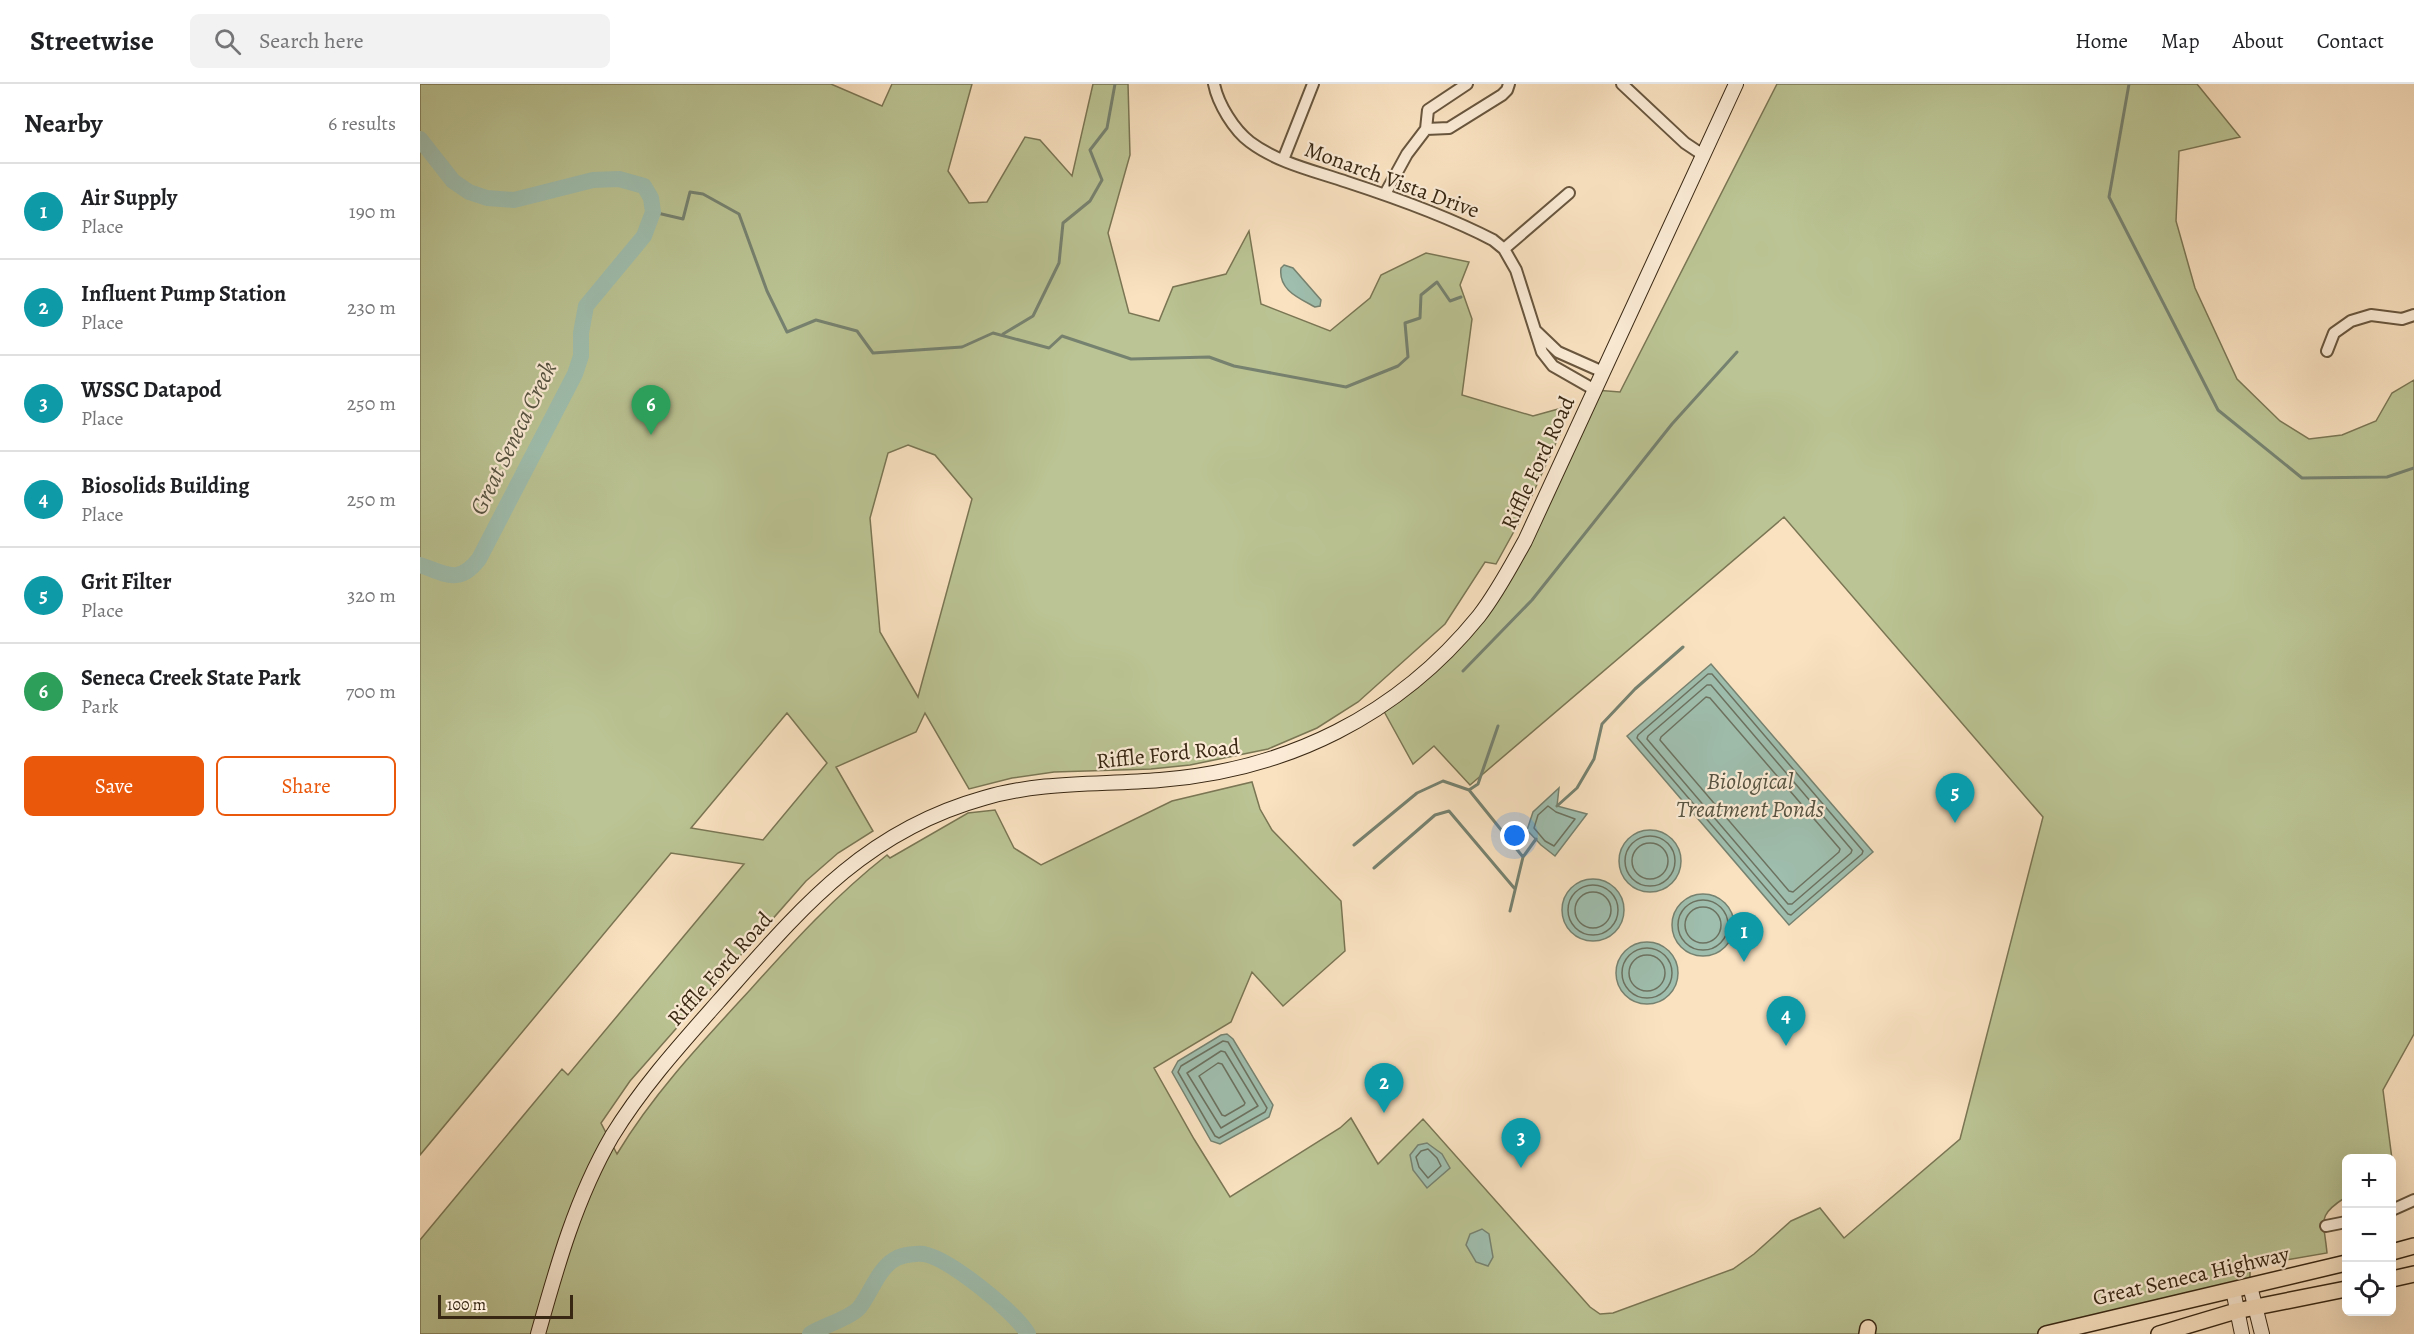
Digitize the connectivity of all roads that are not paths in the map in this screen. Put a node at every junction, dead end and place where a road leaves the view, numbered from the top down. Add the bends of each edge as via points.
1 (1214, 84) edge
2 (1313, 84) edge
3 (1467, 84) edge
4 (1509, 84) edge
5 (1622, 84) edge
6 (1736, 84) edge
7 (1425, 129) junction
8 (1703, 155) junction
9 (1283, 160) junction
10 (1569, 193) dead end
11 (1386, 194) junction
12 (1504, 249) junction
13 (2414, 315) edge
14 (1535, 329) junction
15 (2327, 351) dead end
16 (1603, 372) junction
17 (1595, 390) junction
18 (2414, 1200) edge
19 (2396, 1208) edge
20 (2342, 1223) edge
21 (2326, 1226) dead end
22 (2414, 1246) edge
23 (2396, 1251) edge
24 (2342, 1264) edge
25 (2414, 1274) edge
26 (2396, 1278) edge
27 (2250, 1287) junction
28 (2233, 1290) junction
29 (2342, 1290) edge
30 (2255, 1308) junction
31 (2236, 1311) junction
32 (538, 1334) edge
33 (2046, 1334) edge
34 (2158, 1334) edge
35 (2242, 1334) edge
36 (2262, 1334) edge

1 - 9 street, Monarch Vista Drive via 1228,117 1247,140
2 - 9 street
3 - 7 street via 1428,110
4 - 7 street via 1502,95 1449,128
5 - 8 street
6 - 8 street, Riffle Ford Road
7 - 11 street
8 - 16 street, Riffle Ford Road
9 - 11 street, Monarch Vista Drive
10 - 12 street
11 - 12 street, Monarch Vista Drive via 1477,231
12 - 14 street, Monarch Vista Drive via 1516,270
13 - 15 street via 2402,319 2371,315 2351,321 2334,333
14 - 16 street, Monarch Vista Drive via 1558,352
14 - 17 street, Monarch Vista Drive via 1542,352 1553,366
16 - 17 street, Riffle Ford Road
17 - 32 street, Riffle Ford Road via 1525,541 1480,615 1445,653 1381,706 1326,738 1250,766 1161,780 1043,786 982,798 905,828 834,878 785,926 652,1077 612,1137 584,1191
18 - 19 street
20 - 21 street
22 - 23 main road
24 - 27 main road, Great Seneca Highway
25 - 26 main road
27 - 28 main road, Great Seneca Highway
27 - 30 street
28 - 31 street
28 - 33 main road, Great Seneca Highway
29 - 30 main road, Great Seneca Highway
30 - 31 main road, Great Seneca Highway
30 - 36 street
31 - 34 main road, Great Seneca Highway
31 - 35 street

